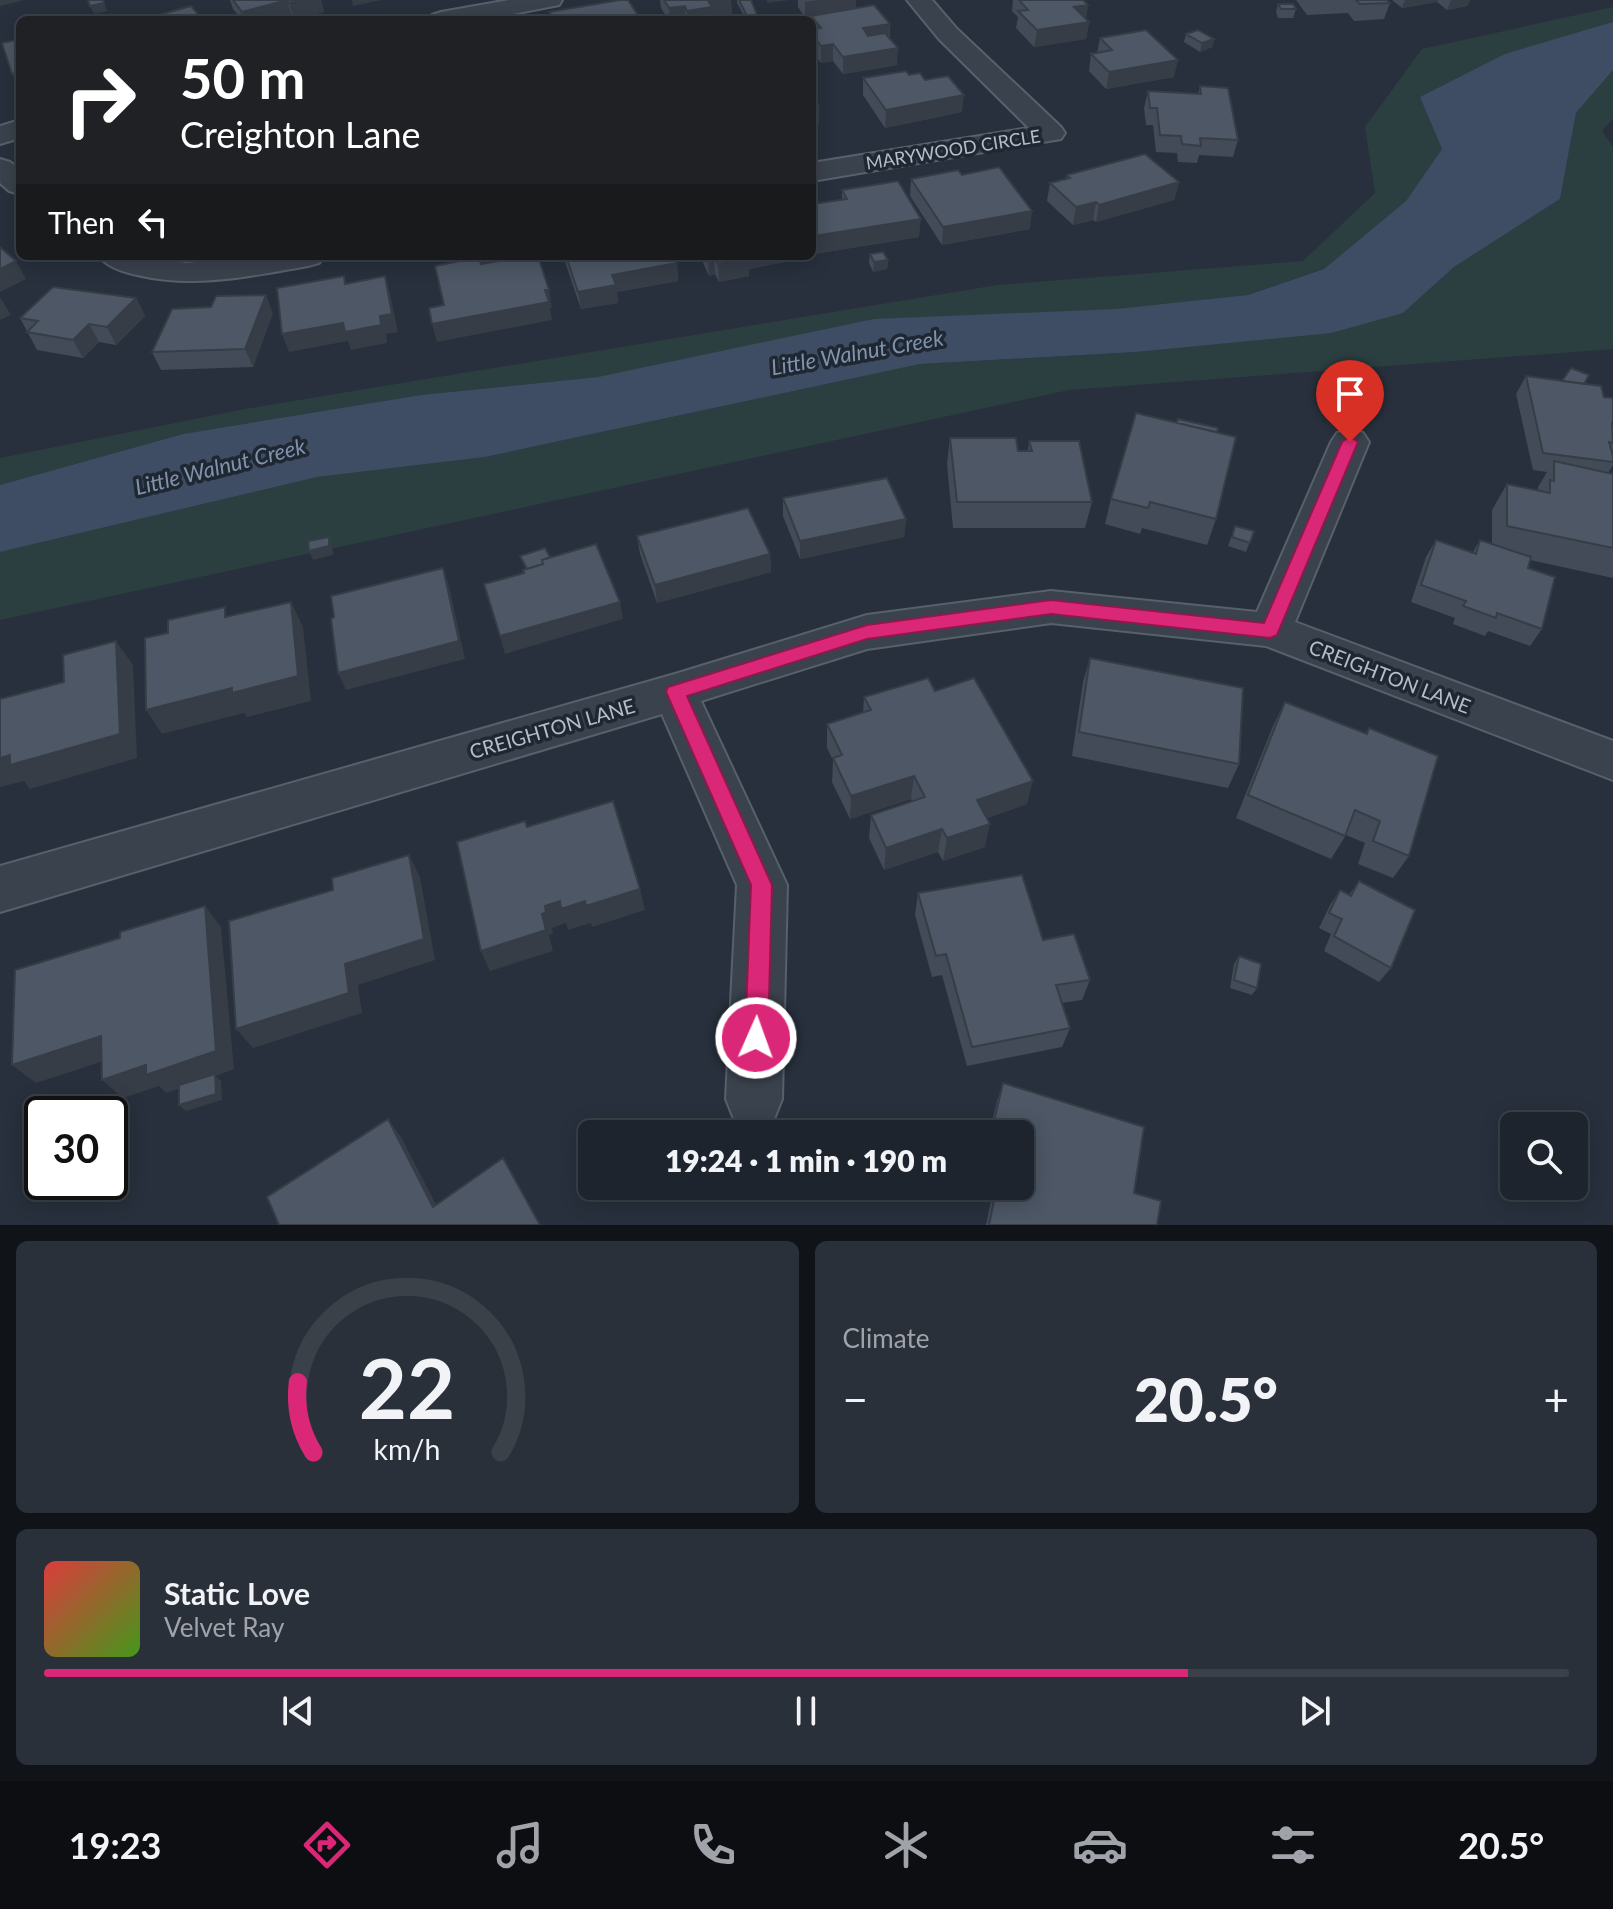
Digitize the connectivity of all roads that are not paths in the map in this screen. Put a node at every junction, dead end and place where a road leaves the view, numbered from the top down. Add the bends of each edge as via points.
1 (550, 0) edge
2 (919, 0) edge
3 (463, 16) edge
4 (0, 168) edge
5 (816, 171) edge
6 (16, 182) edge
7 (124, 260) edge
8 (284, 260) edge
9 (1350, 442) dead end
10 (1270, 630) junction
11 (675, 692) junction
12 (1613, 761) edge
13 (0, 889) edge
14 (754, 1099) dead end

1 - 3 street
2 - 5 street, MARYWOOD CIRCLE via 1051,133
4 - 6 street
7 - 8 street via 192,275
9 - 10 street
10 - 11 street, CREIGHTON LANE via 1051,607 867,632
10 - 12 street, CREIGHTON LANE
11 - 13 street, CREIGHTON LANE
11 - 14 street via 762,885

